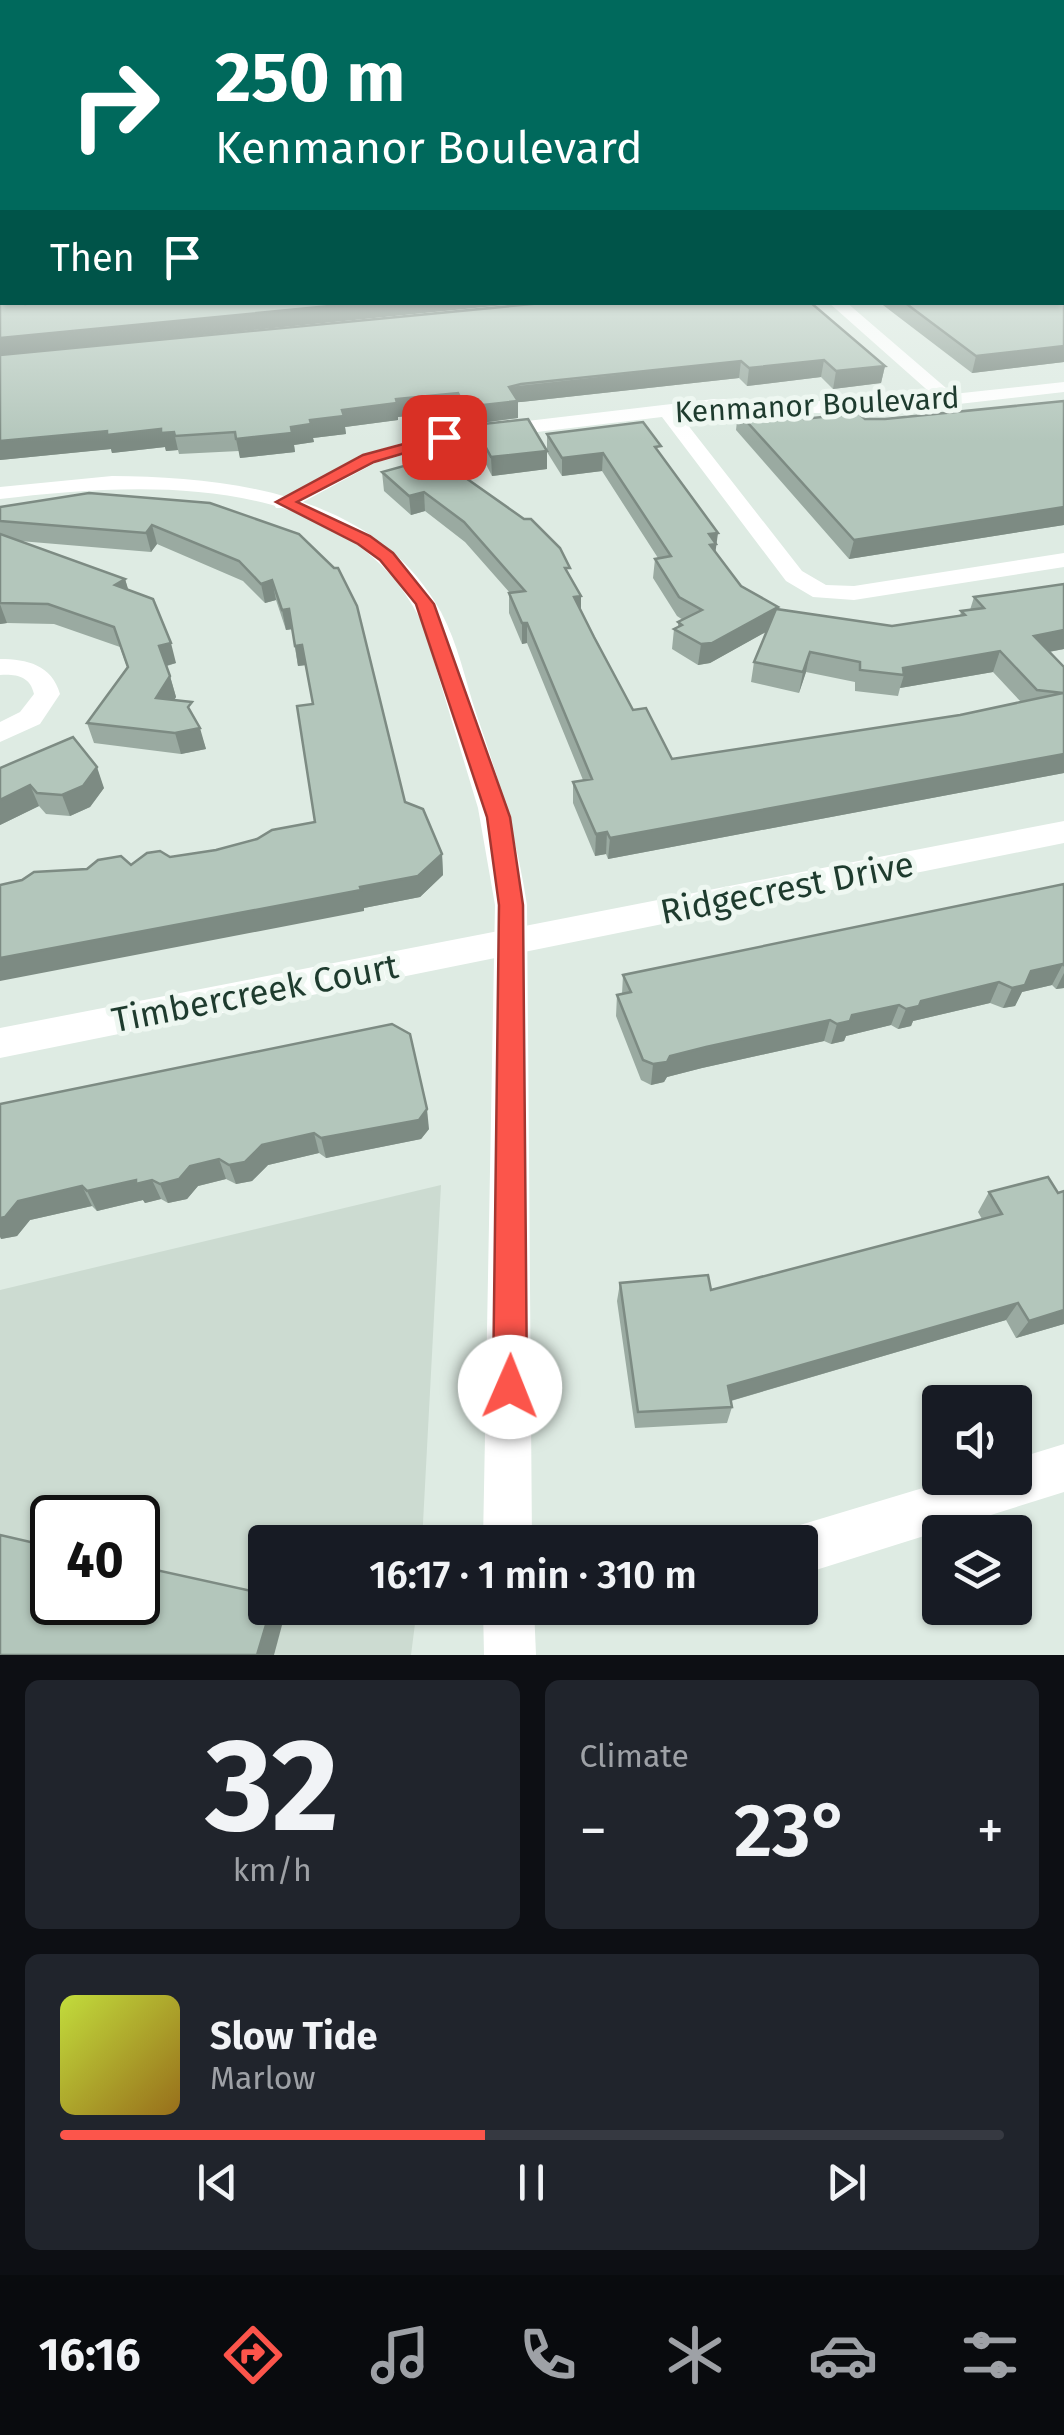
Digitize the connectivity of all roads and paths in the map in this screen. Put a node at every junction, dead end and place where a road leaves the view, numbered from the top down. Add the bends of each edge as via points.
1 (840, 305) edge
2 (1064, 387) edge
3 (952, 401) junction
4 (666, 411) junction
5 (0, 493) edge
6 (284, 502) junction
7 (1064, 560) edge
8 (0, 667) edge
9 (0, 733) edge
10 (1064, 832) edge
11 (510, 944) junction
12 (0, 1043) edge
13 (1064, 1468) edge
14 (508, 1525) edge
15 (818, 1544) edge
16 (510, 1625) edge
17 (510, 1655) edge

1 - 3 street
2 - 3 street, Kenmanor Boulevard
3 - 4 street, Kenmanor Boulevard via 871,408 714,404
4 - 6 street, Kenmanor Boulevard via 444,437 368,458
4 - 7 street via 785,565 821,592 854,593
5 - 6 street via 86,482 162,483
6 - 11 street via 376,548 425,604 498,817
8 - 9 street via 38,675 47,694 30,718
10 - 11 street, Ridgecrest Drive
11 - 12 street, Timbercreek Court
11 - 14 street
13 - 15 street
16 - 17 street

